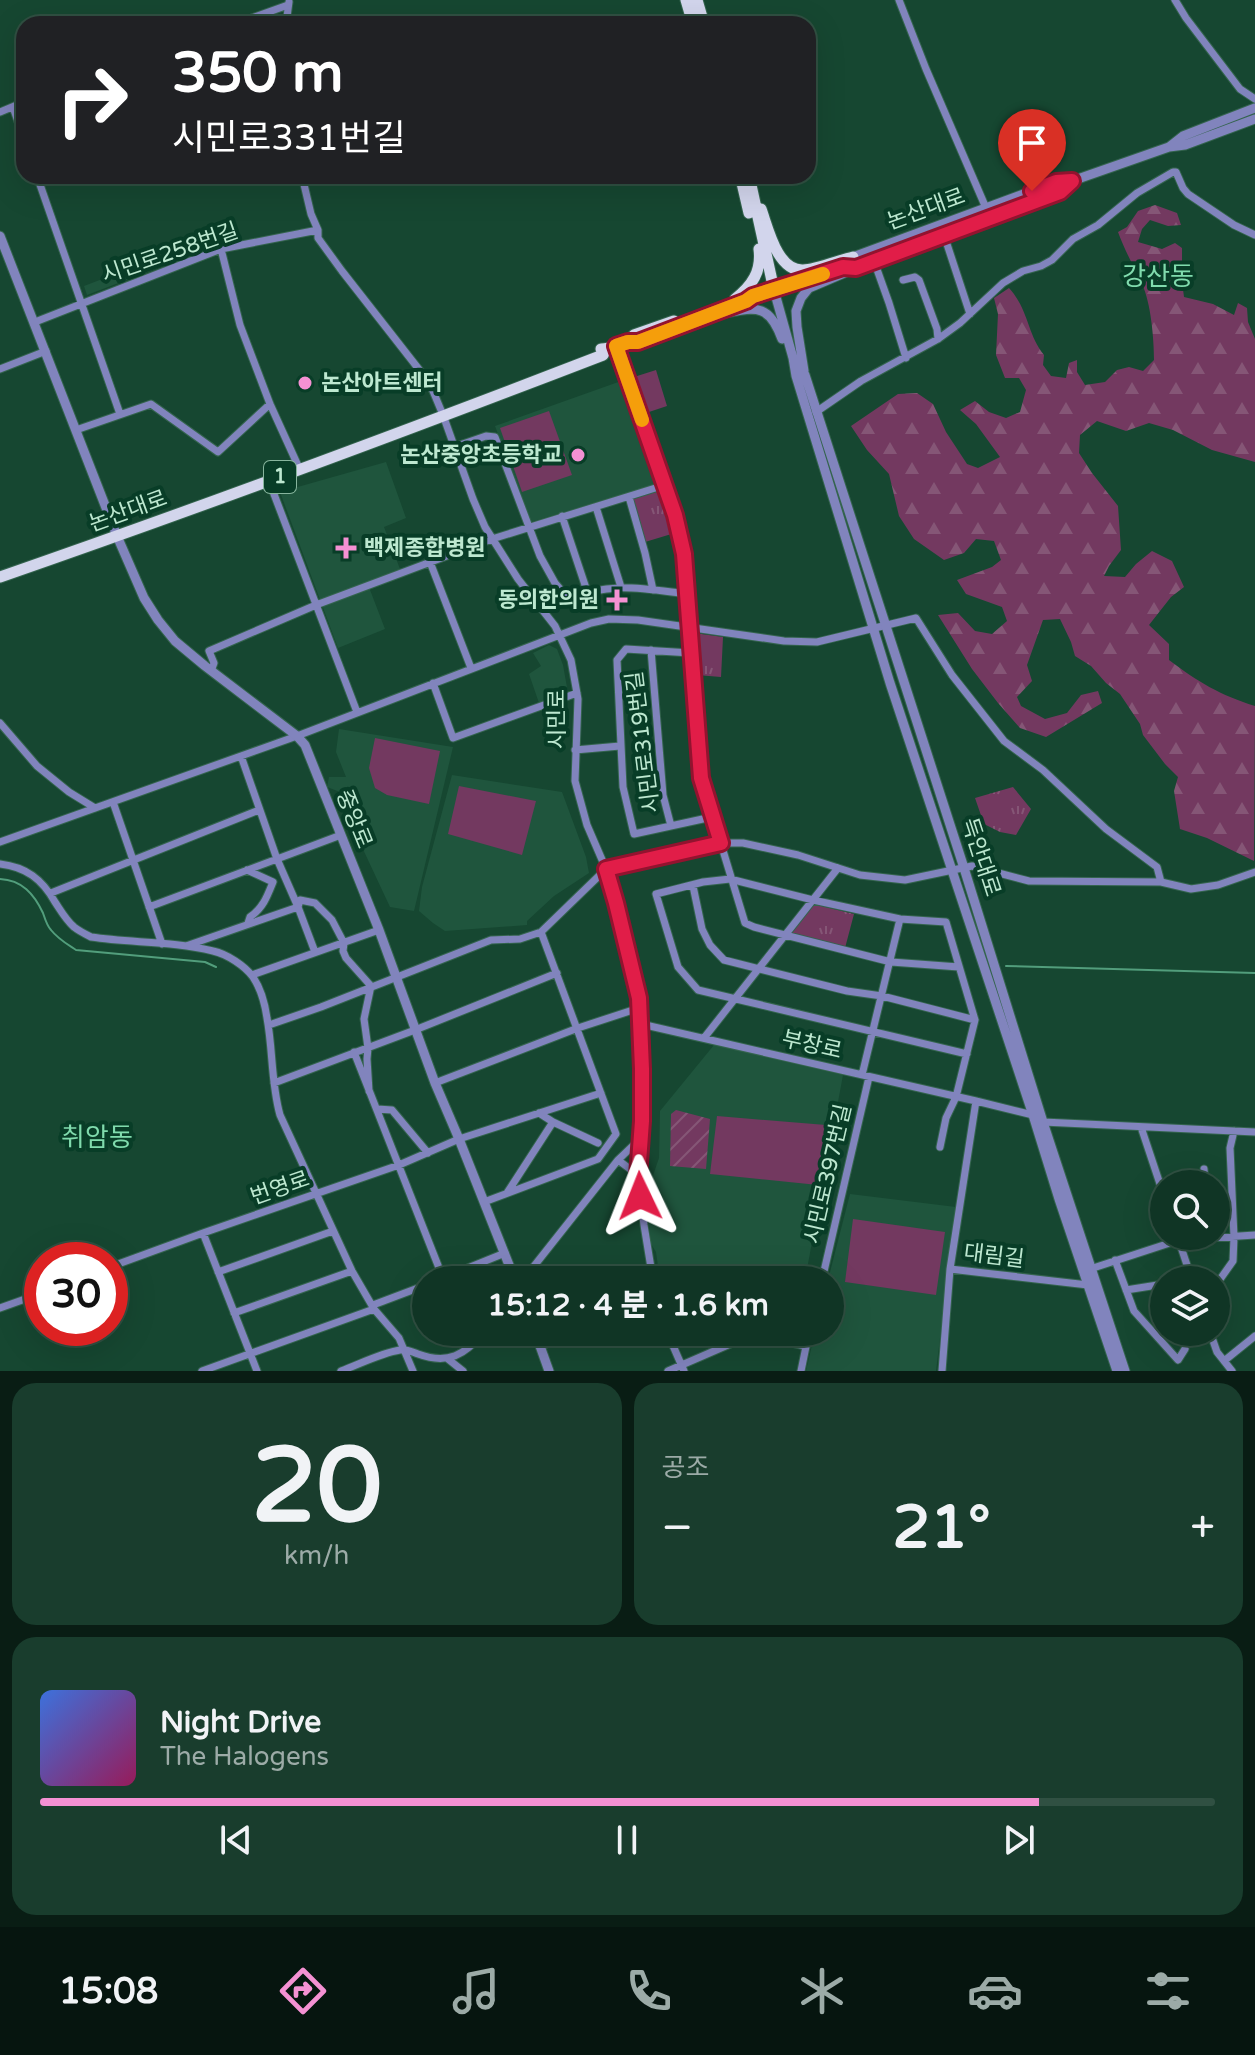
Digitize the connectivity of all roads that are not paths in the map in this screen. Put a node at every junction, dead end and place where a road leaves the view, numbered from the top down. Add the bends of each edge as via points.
1 (899, 0) edge
2 (1175, 0) edge
3 (289, 2) edge
4 (255, 16) edge
5 (1255, 99) edge
6 (16, 106) edge
7 (13, 107) junction
8 (1255, 108) edge
9 (0, 112) edge
10 (16, 116) edge
11 (1255, 119) edge
12 (1169, 147) junction
13 (1072, 181) junction
14 (40, 184) edge
15 (304, 184) edge
16 (746, 184) edge
17 (746, 184) edge
18 (747, 184) edge
19 (986, 208) junction
20 (318, 230) junction
21 (944, 235) junction
22 (1255, 235) edge
23 (0, 236) edge
24 (221, 249) junction
25 (4, 255) edge
26 (874, 261) junction
27 (855, 262) junction
28 (903, 280) dead end
29 (774, 290) junction
30 (753, 296) junction
31 (732, 301) junction
32 (81, 304) junction
33 (970, 314) junction
34 (705, 317) junction
35 (35, 322) junction
36 (938, 339) junction
37 (617, 346) junction
38 (46, 351) junction
39 (906, 358) junction
40 (0, 369) edge
41 (800, 376) junction
42 (270, 404) junction
43 (816, 412) junction
44 (120, 414) junction
45 (443, 415) junction
46 (76, 430) junction
47 (454, 447) junction
48 (300, 470) junction
49 (269, 481) junction
50 (665, 485) junction
51 (629, 497) junction
52 (596, 507) junction
53 (562, 516) junction
54 (530, 527) junction
55 (117, 536) junction
56 (492, 539) junction
57 (430, 562) junction
58 (0, 577) edge
59 (621, 587) junction
60 (653, 590) junction
61 (587, 591) junction
62 (687, 594) junction
63 (316, 605) junction
64 (885, 625) junction
65 (689, 626) junction
66 (873, 627) junction
67 (560, 634) junction
68 (651, 650) junction
69 (691, 653) junction
70 (471, 668) junction
71 (211, 671) junction
72 (433, 683) junction
73 (577, 693) junction
74 (357, 712) junction
75 (0, 723) edge
76 (297, 736) junction
77 (620, 746) junction
78 (575, 750) junction
79 (241, 756) junction
80 (113, 802) junction
81 (95, 808) junction
82 (259, 810) junction
83 (712, 817) junction
84 (671, 826) junction
85 (341, 835) junction
86 (0, 842) edge
87 (721, 843) junction
88 (133, 859) junction
89 (277, 859) junction
90 (0, 864) edge
91 (838, 868) junction
92 (964, 868) junction
93 (606, 869) junction
94 (247, 870) junction
95 (951, 870) junction
96 (1255, 872) edge
97 (730, 879) junction
98 (1161, 882) junction
99 (693, 886) junction
100 (51, 893) junction
101 (813, 900) junction
102 (149, 907) junction
103 (298, 907) junction
104 (900, 919) junction
105 (248, 923) junction
106 (379, 930) junction
107 (541, 932) junction
108 (784, 935) junction
109 (344, 943) junction
110 (162, 944) junction
111 (185, 946) junction
112 (315, 952) junction
113 (891, 962) junction
114 (959, 967) junction
115 (758, 969) junction
116 (557, 973) junction
117 (252, 975) junction
118 (396, 977) junction
119 (371, 986) junction
120 (882, 996) junction
121 (734, 1000) junction
122 (639, 1008) junction
123 (975, 1020) junction
124 (641, 1024) junction
125 (269, 1025) junction
126 (578, 1028) junction
127 (415, 1030) junction
128 (873, 1032) junction
129 (704, 1038) junction
130 (368, 1048) junction
131 (354, 1052) junction
132 (967, 1054) junction
133 (866, 1076) junction
134 (274, 1083) junction
135 (435, 1083) junction
136 (369, 1091) junction
137 (601, 1093) junction
138 (956, 1097) junction
139 (976, 1101) junction
140 (377, 1109) junction
141 (539, 1113) junction
142 (1033, 1115) junction
143 (553, 1122) junction
144 (1043, 1122) junction
145 (1141, 1127) junction
146 (1234, 1131) junction
147 (1255, 1132) edge
148 (459, 1139) junction
149 (640, 1139) junction
150 (598, 1143) dead end
151 (940, 1147) dead end
152 (428, 1153) junction
153 (618, 1160) junction
154 (399, 1165) junction
155 (1155, 1170) edge
156 (638, 1176) junction
157 (506, 1193) junction
158 (317, 1194) junction
159 (484, 1202) junction
160 (333, 1231) junction
161 (203, 1233) junction
162 (1255, 1235) edge
163 (1230, 1237) edge
164 (1234, 1237) junction
165 (1150, 1248) edge
166 (505, 1253) junction
167 (128, 1260) edge
168 (1115, 1260) junction
169 (435, 1266) edge
170 (472, 1266) edge
171 (510, 1266) edge
172 (534, 1266) edge
173 (651, 1266) edge
174 (825, 1266) edge
175 (1230, 1266) edge
176 (950, 1269) junction
177 (1090, 1269) junction
178 (352, 1271) junction
179 (218, 1272) junction
180 (1088, 1285) junction
181 (1150, 1286) edge
182 (1126, 1290) junction
183 (412, 1291) edge
184 (24, 1299) edge
185 (374, 1307) junction
186 (0, 1308) edge
187 (1099, 1308) junction
188 (234, 1313) junction
189 (1255, 1336) edge
190 (471, 1346) edge
191 (541, 1346) edge
192 (674, 1346) edge
193 (729, 1346) edge
194 (806, 1346) edge
195 (1215, 1346) edge
196 (404, 1349) junction
197 (1185, 1349) dead end
198 (251, 1354) junction
199 (448, 1359) junction
200 (1224, 1361) junction
201 (363, 1367) edge
202 (684, 1368) edge
203 (202, 1371) edge
204 (257, 1371) edge
205 (341, 1371) edge
206 (413, 1371) edge
207 (463, 1371) edge
208 (549, 1371) edge
209 (668, 1371) edge
210 (801, 1371) edge
211 (942, 1371) edge
212 (1110, 1371) edge
213 (1117, 1371) edge
214 (1127, 1371) edge
215 (1232, 1371) edge

1 - 19 street
2 - 5 street via 1240,89
3 - 4 street
6 - 7 street
7 - 9 street
7 - 10 street
8 - 12 street, 논산대로 via 1183,136
11 - 12 street, 논산대로
12 - 13 street, 논산대로
13 - 19 street, 논산대로
13 - 21 street, 논산대로 via 1060,192
14 - 32 street, 시민로258번길
15 - 20 street, 시민로
16 - 29 main road, 득안대로
17 - 31 main road via 759,267 746,290
18 - 27 main road via 789,266 802,270
19 - 27 street, 논산대로
20 - 24 street, 시민로258번길
20 - 45 street, 시민로 via 335,263 421,372
21 - 26 street, 논산대로
21 - 33 street
22 - 33 street via 1188,194 1173,172 1073,239 1052,260 1003,283
23 - 25 street, 중앙로
24 - 32 street, 시민로258번길
24 - 42 street via 240,325
25 - 35 street, 중앙로
26 - 27 street, 논산대로
26 - 39 street
27 - 29 street, 논산대로
27 - 41 street via 801,298 796,311
28 - 36 street via 919,280
29 - 30 main road, 논산대로 / 1
29 - 41 street, 득안대로
30 - 31 main road, 논산대로 / 1
30 - 34 main road, 논산대로 / 1
31 - 37 main road, 논산대로 / 1 via 634,335
32 - 35 street, 시민로258번길
32 - 44 street, 시민로258번길
33 - 36 street
34 - 37 main road, 논산대로 / 1
34 - 41 street via 750,309 768,314
35 - 38 street, 중앙로
36 - 39 street
37 - 45 main road, 논산대로 / 1
37 - 50 street
38 - 40 street
38 - 46 street, 중앙로
39 - 43 street
41 - 43 street, 득안대로
41 - 66 street, 득안대로
42 - 44 street via 218,452 151,404
42 - 48 street
43 - 64 street, 득안대로
44 - 46 street
45 - 47 street, 시민로
45 - 48 main road, 논산대로 / 1
46 - 55 street, 중앙로
47 - 54 street via 495,437
47 - 56 street, 시민로
48 - 49 main road, 논산대로 / 1
49 - 55 main road, 논산대로 / 1
49 - 63 street
50 - 51 street
50 - 62 street via 681,540
51 - 52 street
51 - 60 street
52 - 53 street
52 - 59 street
53 - 54 street
53 - 61 street
54 - 56 street
54 - 61 street via 540,556 569,599
55 - 58 main road, 논산대로 / 1
55 - 71 street, 중앙로 via 158,620
56 - 57 street
56 - 67 street, 시민로
57 - 63 street
57 - 70 street
59 - 60 street
59 - 61 street
60 - 62 street
62 - 65 street
63 - 71 street via 209,651
63 - 74 street
64 - 66 street
64 - 92 street, 득안대로
64 - 98 street via 916,618 1004,741 1157,867
65 - 66 street via 817,642
65 - 67 street via 609,619
65 - 69 street
66 - 95 street, 득안대로
67 - 70 street
67 - 73 street, 시민로
68 - 69 street
68 - 77 street, 시민로319번길 via 626,649 617,660
68 - 84 street, 시민로319번길 via 663,795
69 - 83 street via 701,778
70 - 72 street
71 - 76 street, 중앙로
72 - 73 street via 453,738
72 - 74 street
73 - 78 street, 시민로
74 - 76 street
75 - 81 street via 37,766
76 - 79 street
76 - 85 street, 중앙로
77 - 78 street, 시민로319번길
77 - 84 street, 시민로319번길 via 634,834
78 - 93 street, 시민로 via 580,801
79 - 80 street
79 - 82 street
80 - 81 street
80 - 88 street
81 - 86 street
82 - 88 street
82 - 89 street
83 - 84 street
83 - 87 street
85 - 89 street
85 - 106 street, 중앙로
87 - 91 street via 743,843
87 - 93 street
87 - 97 street
88 - 100 street
88 - 102 street
89 - 94 street
89 - 103 street
90 - 100 street via 30,873
91 - 95 street via 905,880
91 - 101 street
92 - 95 street
92 - 98 street via 1029,881
92 - 144 street, 득안대로
93 - 107 street
93 - 122 street, 시민로
94 - 102 street
94 - 105 street via 273,882
95 - 142 street, 득안대로
96 - 98 street via 1191,889
97 - 99 street
97 - 101 street
97 - 108 street via 745,923
99 - 115 street via 710,945 724,960
99 - 121 street via 656,894 678,967 698,990
100 - 110 street via 67,920 91,937
101 - 104 street
101 - 108 street
102 - 110 street
103 - 105 street
103 - 109 street via 300,900 315,903
103 - 112 street
104 - 113 street, 시민로397번길
104 - 114 street via 946,922
105 - 111 street
106 - 109 street
106 - 118 street, 중앙로
107 - 116 street
107 - 118 street via 491,940
108 - 113 street
108 - 115 street
109 - 112 street
109 - 119 street via 346,958
110 - 111 street
111 - 117 street via 216,951
112 - 117 street
113 - 114 street
113 - 120 street, 시민로397번길
114 - 123 street
115 - 120 street
115 - 121 street
116 - 126 street
116 - 127 street
117 - 125 street
118 - 119 street
118 - 127 street, 중앙로
119 - 125 street
119 - 130 street via 364,1019
120 - 123 street
120 - 128 street, 시민로397번길
121 - 128 street
121 - 129 street
122 - 124 street, 시민로
122 - 126 street
123 - 132 street
124 - 129 street, 부창로
124 - 149 street, 시민로
125 - 134 street
126 - 135 street
126 - 137 street
127 - 130 street
127 - 135 street, 중앙로
128 - 132 street
128 - 133 street, 시민로397번길
129 - 133 street, 부창로
130 - 131 street
130 - 136 street
131 - 134 street
131 - 136 street
132 - 138 street
133 - 138 street, 부창로
133 - 174 street, 시민로397번길
134 - 158 street via 280,1115
135 - 148 street, 중앙로
136 - 140 street
137 - 141 street, 번영로
137 - 157 street via 616,1134 598,1159
138 - 139 street, 부창로
138 - 151 street
139 - 142 street, 부창로
139 - 176 street
140 - 152 street via 392,1110
140 - 154 street
141 - 143 street
141 - 148 street, 번영로
142 - 144 street, 부창로
142 - 180 street, 득안대로
143 - 150 street
143 - 157 street
144 - 145 street
144 - 177 street, 득안대로
145 - 146 street
145 - 155 street
146 - 147 street
146 - 164 street
148 - 152 street, 번영로
148 - 159 street, 중앙로
149 - 153 street
149 - 156 street, 시민로
152 - 154 street, 번영로
153 - 156 street
153 - 172 street
154 - 158 street, 번영로
154 - 169 street
156 - 173 street, 시민로
157 - 159 street
158 - 160 street
158 - 161 street, 번영로
159 - 166 street, 중앙로
160 - 178 street
160 - 179 street
161 - 167 street, 번영로
161 - 179 street
162 - 164 street
163 - 164 street
164 - 175 street
165 - 168 street
166 - 170 street
166 - 171 street, 중앙로
168 - 177 street
168 - 182 street
176 - 180 street, 대림길
176 - 211 street, 대림길
177 - 187 street, 득안대로
178 - 185 street
178 - 188 street
179 - 188 street
180 - 187 street, 득안대로
181 - 182 street
182 - 197 street via 1134,1311 1173,1356 1178,1360
183 - 185 street
184 - 186 street
185 - 196 street
185 - 198 street
187 - 212 street
187 - 213 street, 득안대로
187 - 214 street
188 - 198 street
189 - 200 street
190 - 199 street
191 - 208 street
192 - 202 street
193 - 202 street
194 - 210 street
195 - 200 street
196 - 199 street
196 - 201 street
196 - 206 street
198 - 203 street
198 - 204 street
199 - 207 street
200 - 215 street
201 - 205 street
202 - 209 street

